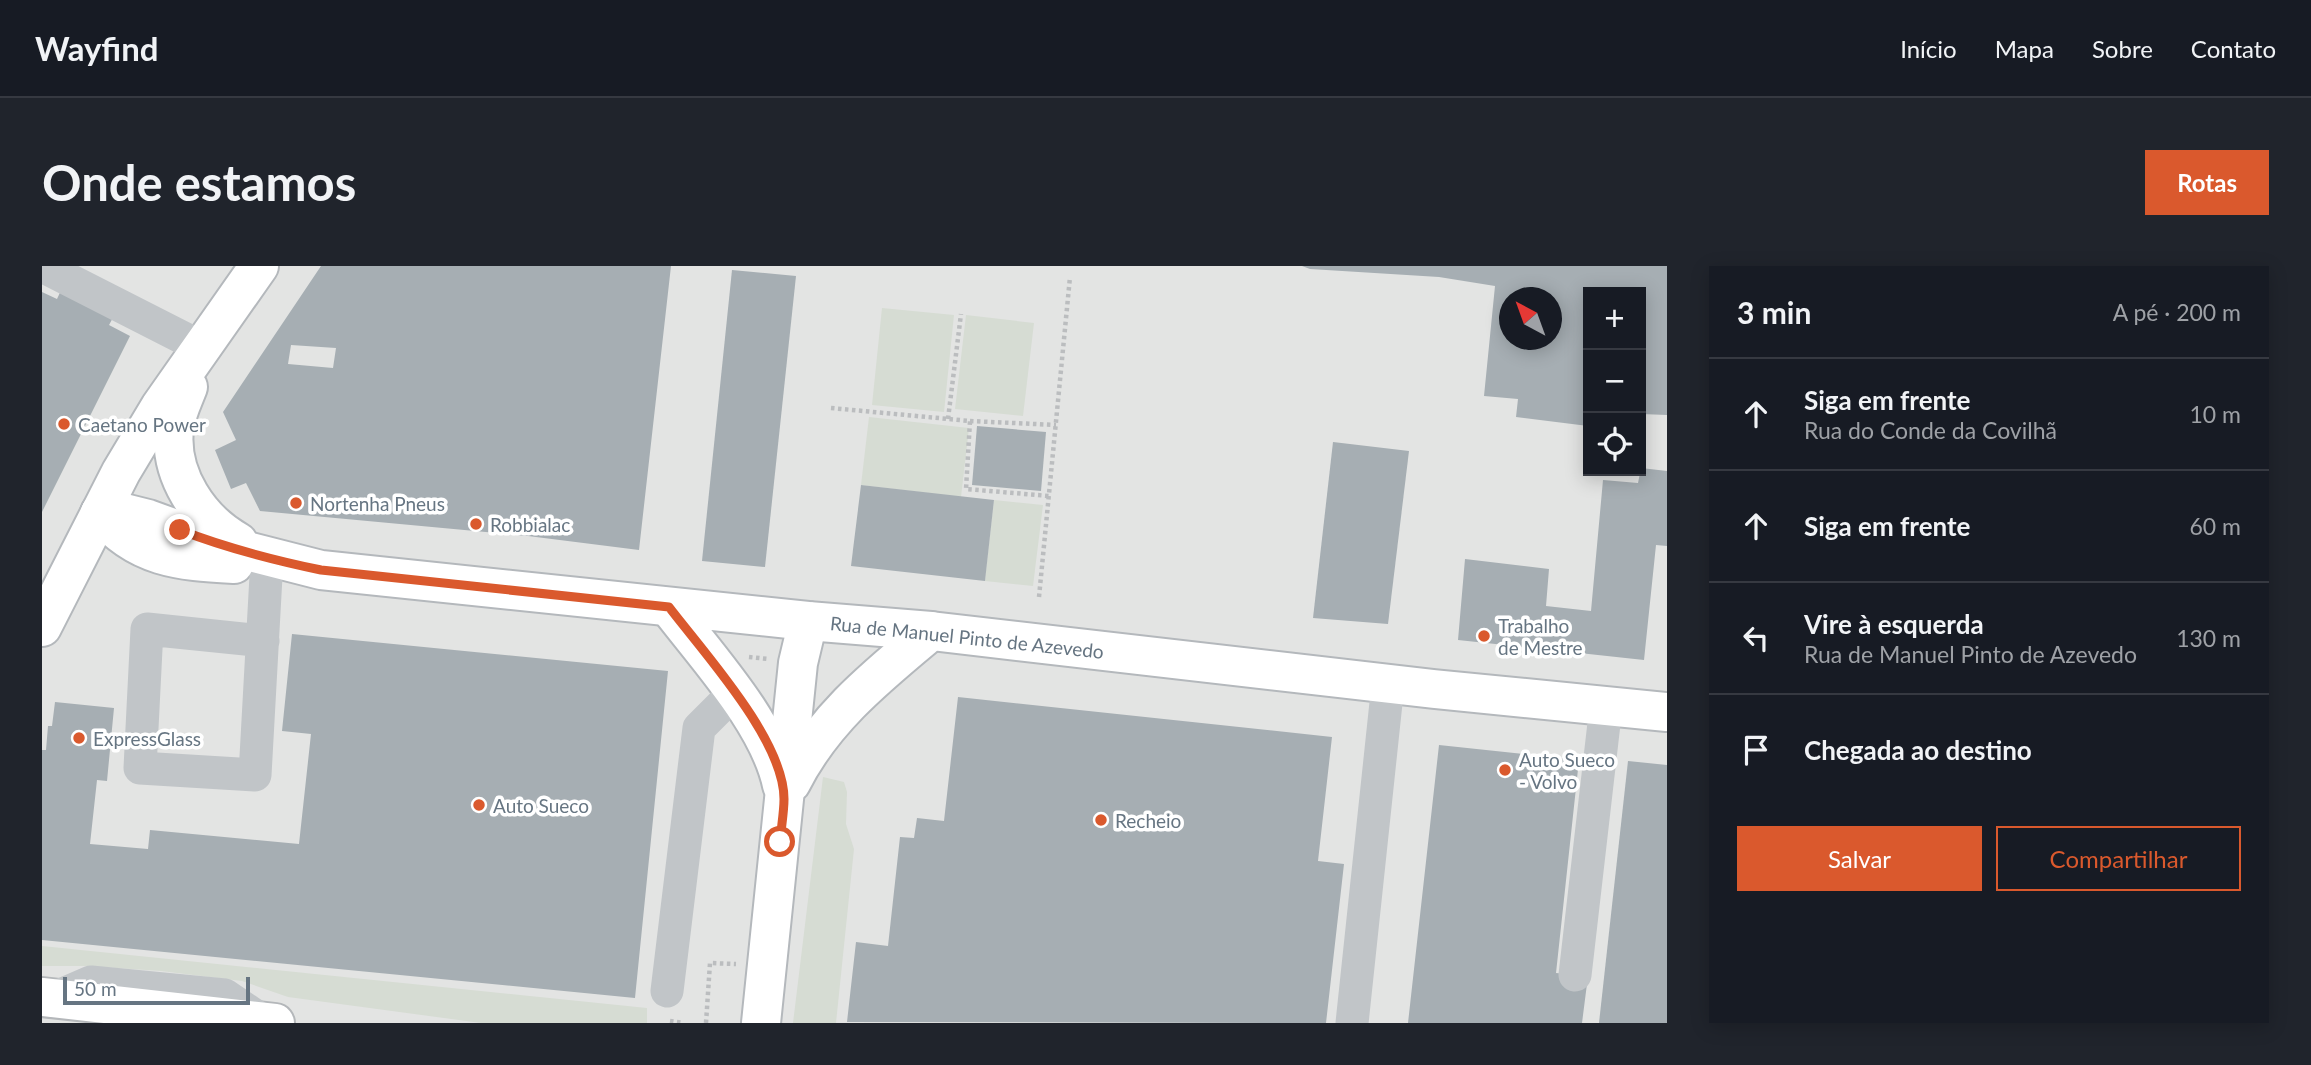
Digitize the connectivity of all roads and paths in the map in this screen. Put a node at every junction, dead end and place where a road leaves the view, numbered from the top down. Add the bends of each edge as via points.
1 (259, 266) edge
2 (42, 267) edge
3 (1070, 277) dead end
4 (961, 314) dead end
5 (203, 348) junction
6 (831, 408) dead end
7 (948, 419) junction
8 (970, 421) junction
9 (1056, 425) junction
10 (1049, 496) junction
11 (100, 513) junction
12 (267, 558) junction
13 (1039, 597) dead end
14 (669, 607) junction
15 (808, 621) junction
16 (42, 627) edge
17 (930, 631) junction
18 (262, 641) junction
19 (1388, 684) junction
20 (734, 693) junction
21 (1606, 706) junction
22 (1667, 712) edge
23 (784, 797) junction
24 (768, 968) junction
25 (1575, 975) dead end
26 (667, 991) dead end
27 (48, 998) edge
28 (269, 1022) edge
29 (706, 1023) edge
30 (761, 1023) edge
31 (1352, 1023) edge

1 - 5 main road
2 - 5 lane
3 - 9 path
4 - 7 path
5 - 11 main road via 160,407
5 - 12 main road, Rua de Manuel Pinto de Azevedo via 174,428 182,478 211,524
6 - 7 path
7 - 8 path
8 - 9 path
8 - 10 path via 967,489
9 - 10 path
10 - 13 path
11 - 12 main road, Rua de Manuel Pinto de Azevedo via 116,511 148,519
11 - 16 main road
12 - 14 main road, Rua de Manuel Pinto de Azevedo via 321,570
12 - 18 lane
14 - 15 main road, Rua de Manuel Pinto de Azevedo
14 - 20 main road
15 - 17 main road, Rua de Manuel Pinto de Azevedo
15 - 23 main road via 798,663
17 - 19 main road, Rua de Manuel Pinto de Azevedo
17 - 23 main road via 844,707 801,764
18 - 18 lane via 255,775 140,768 148,629
19 - 21 main road, Rua de Manuel Pinto de Azevedo
19 - 31 lane
20 - 23 main road via 768,743
20 - 26 lane via 699,728
21 - 22 main road, Rua de Manuel Pinto de Azevedo
21 - 25 lane
23 - 24 main road
24 - 29 path via 709,963
24 - 30 main road
27 - 28 main road

